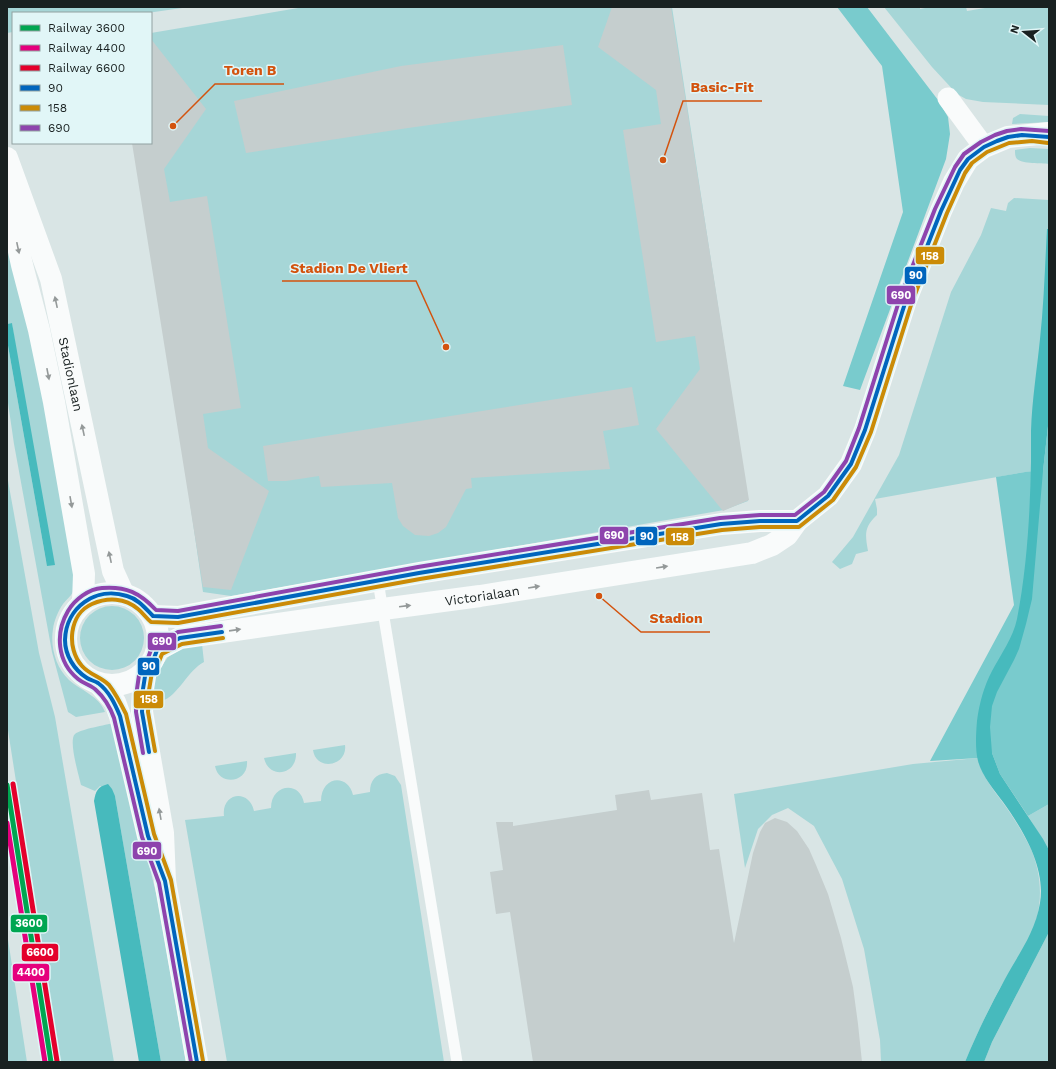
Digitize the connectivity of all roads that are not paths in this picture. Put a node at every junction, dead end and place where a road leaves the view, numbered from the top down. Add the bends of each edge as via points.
1 (948, 98) dead end
2 (1043, 135) edge
3 (984, 147) junction
4 (7, 158) edge
5 (7, 196) edge
6 (797, 521) junction
7 (378, 581) junction
8 (123, 593) junction
9 (83, 602) junction
10 (383, 609) junction
11 (153, 616) junction
12 (157, 650) junction
13 (146, 670) junction
14 (99, 684) junction
15 (165, 881) junction
16 (197, 1062) edge
17 (457, 1062) edge

1 - 3 street
2 - 3 street, Victorialaan via 1008,137
3 - 6 street, Victorialaan via 968,159 960,170 941,210 906,300 865,430 851,464 828,496
8 -> 4 street, Stadionlaan via 113,571 51,279
5 -> 9 street, Stadionlaan via 54,402 84,574
6 - 7 street via 721,524
10 -> 6 street, Victorialaan via 752,553 772,545 787,535
7 - 10 lane
7 - 11 street via 178,617
8 - 9 street via 95,595
8 - 11 street via 132,596 148,608
9 - 14 street via 73,613 67,626 65,640 68,655 75,668 86,678
12 -> 10 street, Victorialaan via 180,638
10 - 17 lane
11 - 12 street via 158,633
12 - 13 street
13 - 14 street via 133,680 116,685
15 -> 13 street via 163,833 142,712
14 - 15 street via 115,702 120,716 148,836
15 - 16 street

